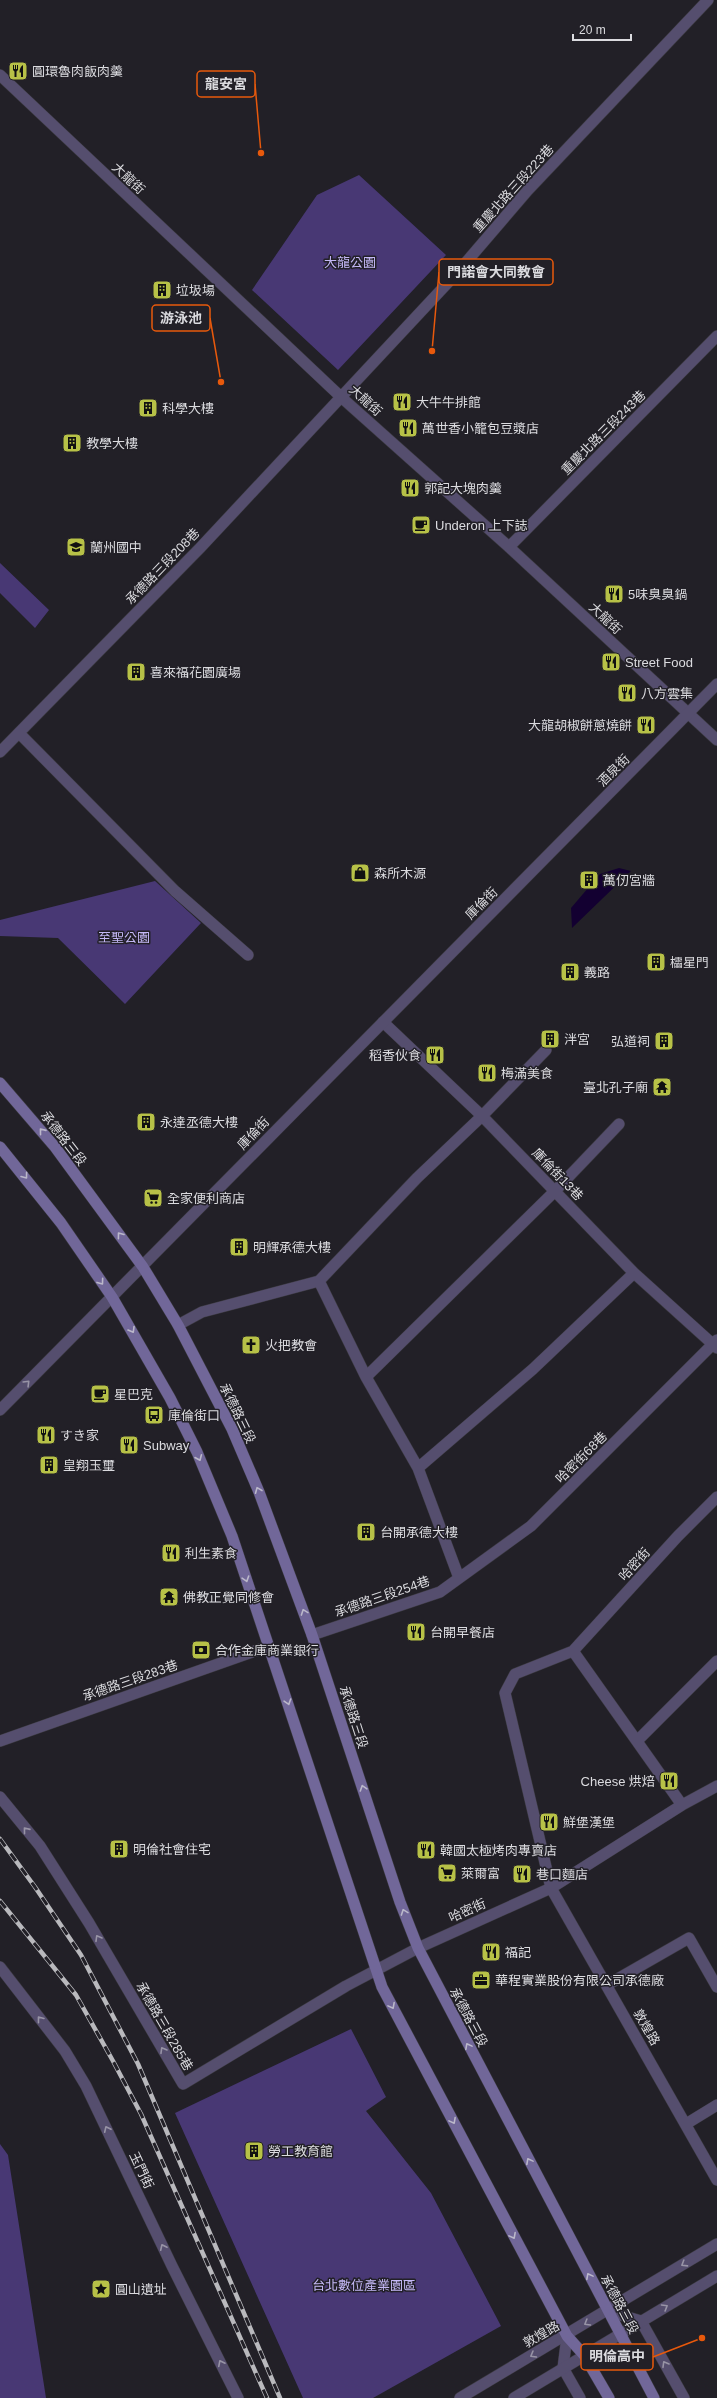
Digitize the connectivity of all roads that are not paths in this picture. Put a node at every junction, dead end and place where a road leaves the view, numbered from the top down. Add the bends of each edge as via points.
1 (708, 0) edge
2 (0, 75) edge
3 (717, 336) edge
4 (341, 397) junction
5 (509, 547) junction
6 (717, 684) edge
7 (688, 713) junction
8 (19, 733) junction
9 (717, 740) edge
10 (0, 752) edge
11 (528, 876) joint
12 (248, 955) dead end
13 (383, 1022) junction
14 (546, 1050) dead end
15 (0, 1083) edge
16 (482, 1116) junction
17 (619, 1124) dead end
18 (0, 1147) edge
19 (555, 1191) junction
20 (143, 1267) junction
21 (634, 1273) junction
22 (319, 1282) junction
23 (112, 1297) junction
24 (178, 1325) junction
25 (716, 1344) edge
26 (366, 1377) junction
27 (0, 1410) edge
28 (418, 1468) junction
29 (717, 1497) edge
30 (459, 1578) junction
31 (312, 1635) junction
32 (268, 1646) junction
33 (573, 1651) junction
34 (717, 1661) edge
35 (0, 1741) edge
36 (637, 1741) junction
37 (717, 1786) edge
38 (0, 1798) edge
39 (682, 1805) junction
40 (551, 1888) junction
41 (418, 1948) junction
42 (396, 1960) joint
43 (0, 1967) edge
44 (376, 1971) junction
45 (607, 1985) junction
46 (717, 1987) edge
47 (717, 2105) edge
48 (686, 2124) junction
49 (717, 2180) edge
50 (717, 2244) edge
51 (717, 2276) edge
52 (608, 2311) junction
53 (640, 2321) junction
54 (620, 2334) junction
55 (567, 2336) junction
56 (584, 2356) junction
57 (563, 2368) junction
58 (238, 2398) edge
59 (460, 2398) edge
60 (514, 2398) edge
61 (580, 2398) edge
62 (609, 2398) edge
63 (654, 2398) edge
64 (684, 2398) edge

1 - 4 street, 重慶北路三段223巷 via 528,190 456,274
2 - 4 street, 大龍街
3 - 5 street, 重慶北路三段243巷
4 - 5 street, 大龍街
4 - 8 street, 承德路三段208巷 via 200,548
5 - 7 street, 大龍街
6 - 7 street, 酒泉街
7 - 9 street, 大龍街
7 - 11 street, 酒泉街
8 - 10 street, 承德路三段208巷
8 - 12 street via 175,891
11 - 13 street, 庫倫街
13 - 16 street, 庫倫街13巷
13 - 20 street, 庫倫街
14 - 16 street
20 -> 15 main road, 承德路三段 via 55,1147
16 - 19 street, 庫倫街13巷
16 - 22 street via 416,1178
17 - 19 street
18 -> 23 main road via 61,1223
19 - 21 street, 庫倫街13巷
19 - 26 street
20 - 23 street, 庫倫街
20 - 24 main road, 承德路三段
21 - 25 street, 庫倫街13巷
21 - 28 street via 533,1369
22 - 24 street via 202,1312
22 - 26 street
27 -> 23 street, 庫倫街
23 -> 32 main road via 170,1398 197,1452 232,1536
31 -> 24 main road, 承德路三段 via 259,1492 232,1429
25 - 30 street, 哈密街68巷 via 531,1526
26 - 28 street
28 - 30 street
29 - 33 street, 哈密街
30 - 31 street, 承德路三段254巷 via 440,1592
41 -> 31 main road, 承德路三段 via 400,1902
32 - 35 street, 承德路三段283巷
32 -> 44 main road
33 - 36 street
33 - 40 street, 敦煌路 via 515,1674 505,1693
34 - 36 street
36 - 39 street
37 - 39 street, 哈密街
44 -> 38 street, 承德路三段285巷 via 346,1986 183,2084 89,1923 40,1846
39 - 40 street, 哈密街
40 - 41 street, 哈密街
40 - 45 street, 敦煌路
41 - 42 street, 哈密街
52 -> 41 main road, 承德路三段
42 - 44 street, 承德路三段285巷
58 -> 43 street, 玉門街 via 86,2086 65,2051
44 -> 55 main road via 382,1987
45 - 46 street via 689,1938
45 - 48 street, 敦煌路
47 - 48 street
48 - 49 street, 敦煌路
50 -> 52 street, 敦煌路
53 -> 51 street
52 - 53 street
52 - 54 main road, 承德路三段
52 -> 55 street, 敦煌路
53 - 54 street
64 -> 53 street
54 - 56 street
54 - 63 main road, 承德路三段
55 - 56 main road
55 - 57 street
55 -> 59 street, 敦煌路
56 - 57 street
56 - 62 main road
57 - 60 street
57 - 61 street

